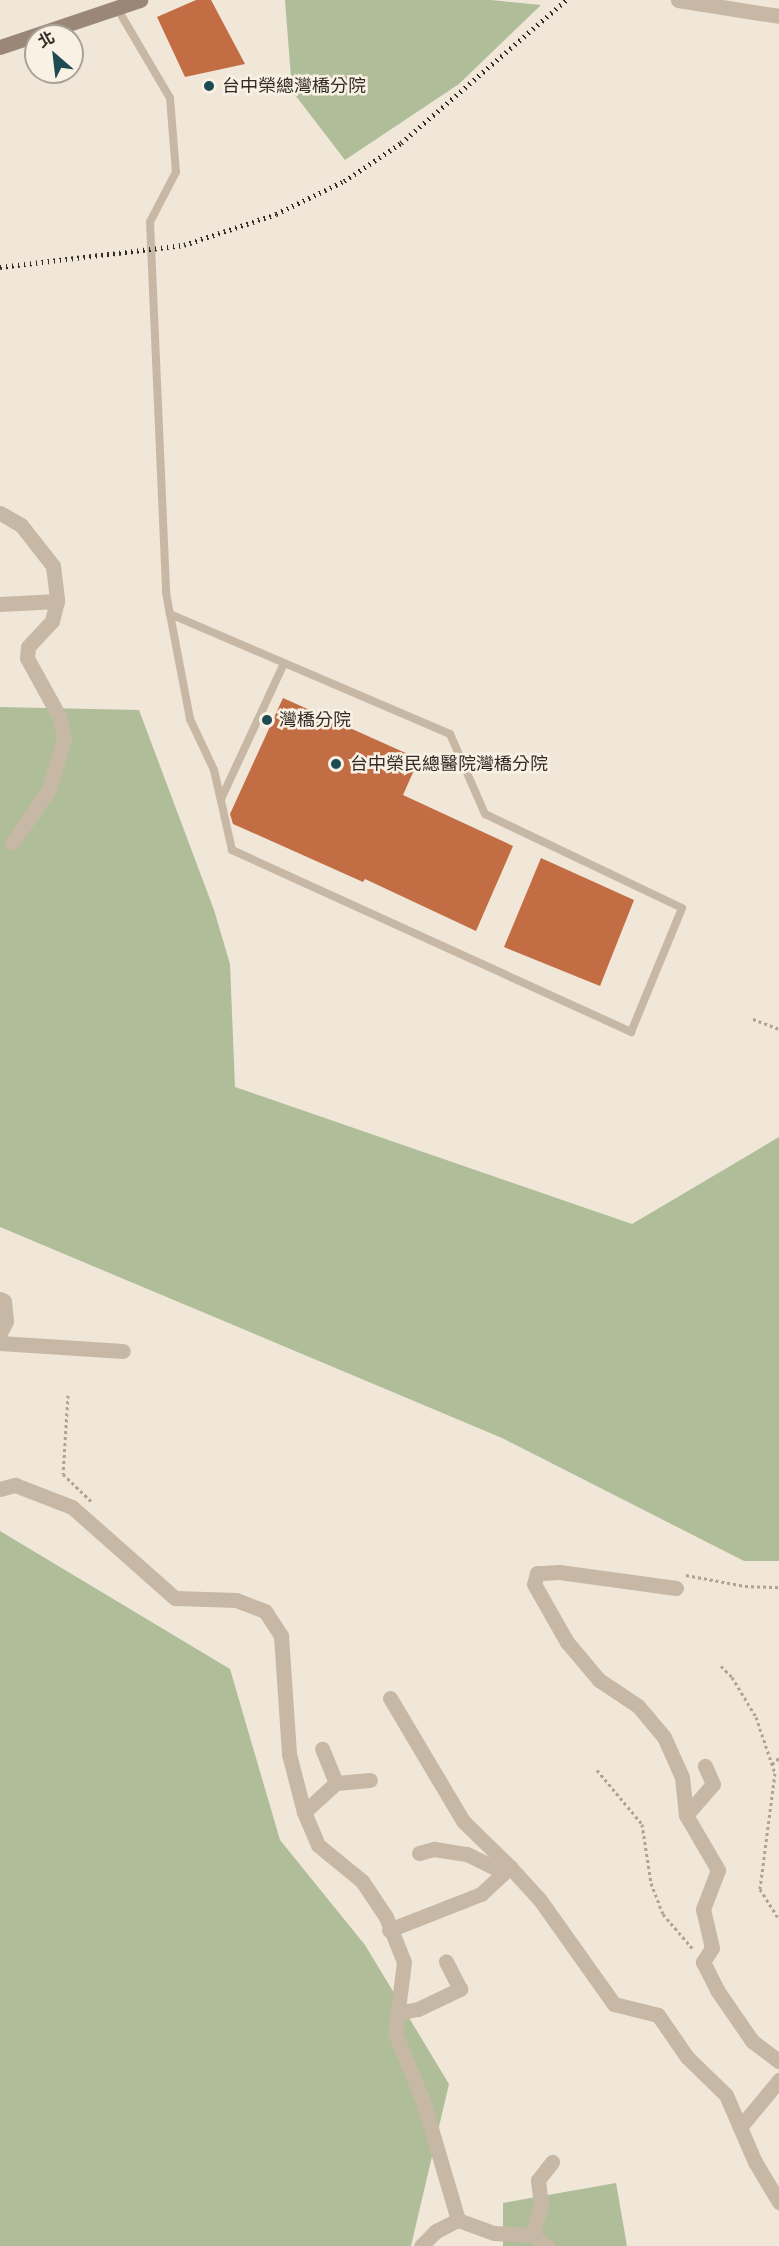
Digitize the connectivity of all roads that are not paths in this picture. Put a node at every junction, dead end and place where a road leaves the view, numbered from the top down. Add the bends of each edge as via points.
1 (140, 0) edge
2 (678, 0) edge
3 (117, 8) junction
4 (779, 16) edge
5 (0, 46) edge
6 (0, 513) edge
7 (57, 602) junction
8 (0, 604) edge
9 (170, 614) junction
10 (284, 663) junction
11 (221, 799) junction
12 (12, 843) dead end
13 (0, 1299) edge
14 (0, 1333) edge
15 (0, 1343) edge
16 (123, 1350) dead end
17 (0, 1489) edge
18 (676, 1588) road end
19 (390, 1698) dead end
20 (322, 1749) dead end
21 (705, 1766) dead end
22 (370, 1780) dead end
23 (336, 1783) junction
24 (304, 1812) junction
25 (686, 1815) junction
26 (418, 1853) dead end
27 (506, 1870) junction
28 (389, 1930) junction
29 (446, 1961) dead end
30 (397, 2013) junction
31 (779, 2061) edge
32 (779, 2080) edge
33 (741, 2126) junction
34 (552, 2162) dead end
35 (779, 2202) edge
36 (458, 2220) junction
37 (532, 2235) junction
38 (513, 2240) edge
39 (421, 2246) edge
40 (547, 2246) edge

1 - 3 main road
2 - 4 street
3 - 5 main road
3 - 9 lane via 170,98 173,130 176,172 150,222
6 - 7 street via 21,525 53,566
7 - 8 street
7 - 12 street via 52,621 28,647 27,658 55,706 63,738 49,789
9 - 10 lane
9 - 11 lane via 190,718 214,770
10 - 11 lane
10 - 11 lane via 450,734 484,814 682,909 631,1032 232,850
13 - 14 street via 6,1321
15 - 16 street
17 - 24 street via 15,1485 72,1507 175,1598 236,1600 265,1611 281,1636 288,1754
18 - 25 street via 559,1572 537,1573 534,1584 567,1642 599,1680 638,1706 664,1737 682,1777
19 - 27 street via 464,1821
20 - 23 street
21 - 25 street via 713,1784
22 - 23 street
23 - 24 street
24 - 28 street via 318,1845 362,1881 386,1917
25 - 31 street via 718,1870 704,1909 712,1948 703,1962 752,2042
26 - 27 street via 434,1849 467,1854
27 - 28 street via 481,1894
27 - 33 street via 540,1900 614,2004 658,2015 687,2057 726,2095
28 - 30 street via 404,1962
29 - 30 street via 460,1989 418,2009
30 - 36 street via 395,2033 423,2102
32 - 33 street
33 - 35 street via 755,2162
34 - 37 street via 538,2180 541,2205
36 - 38 street
36 - 39 street via 436,2231
37 - 38 street
37 - 40 street

